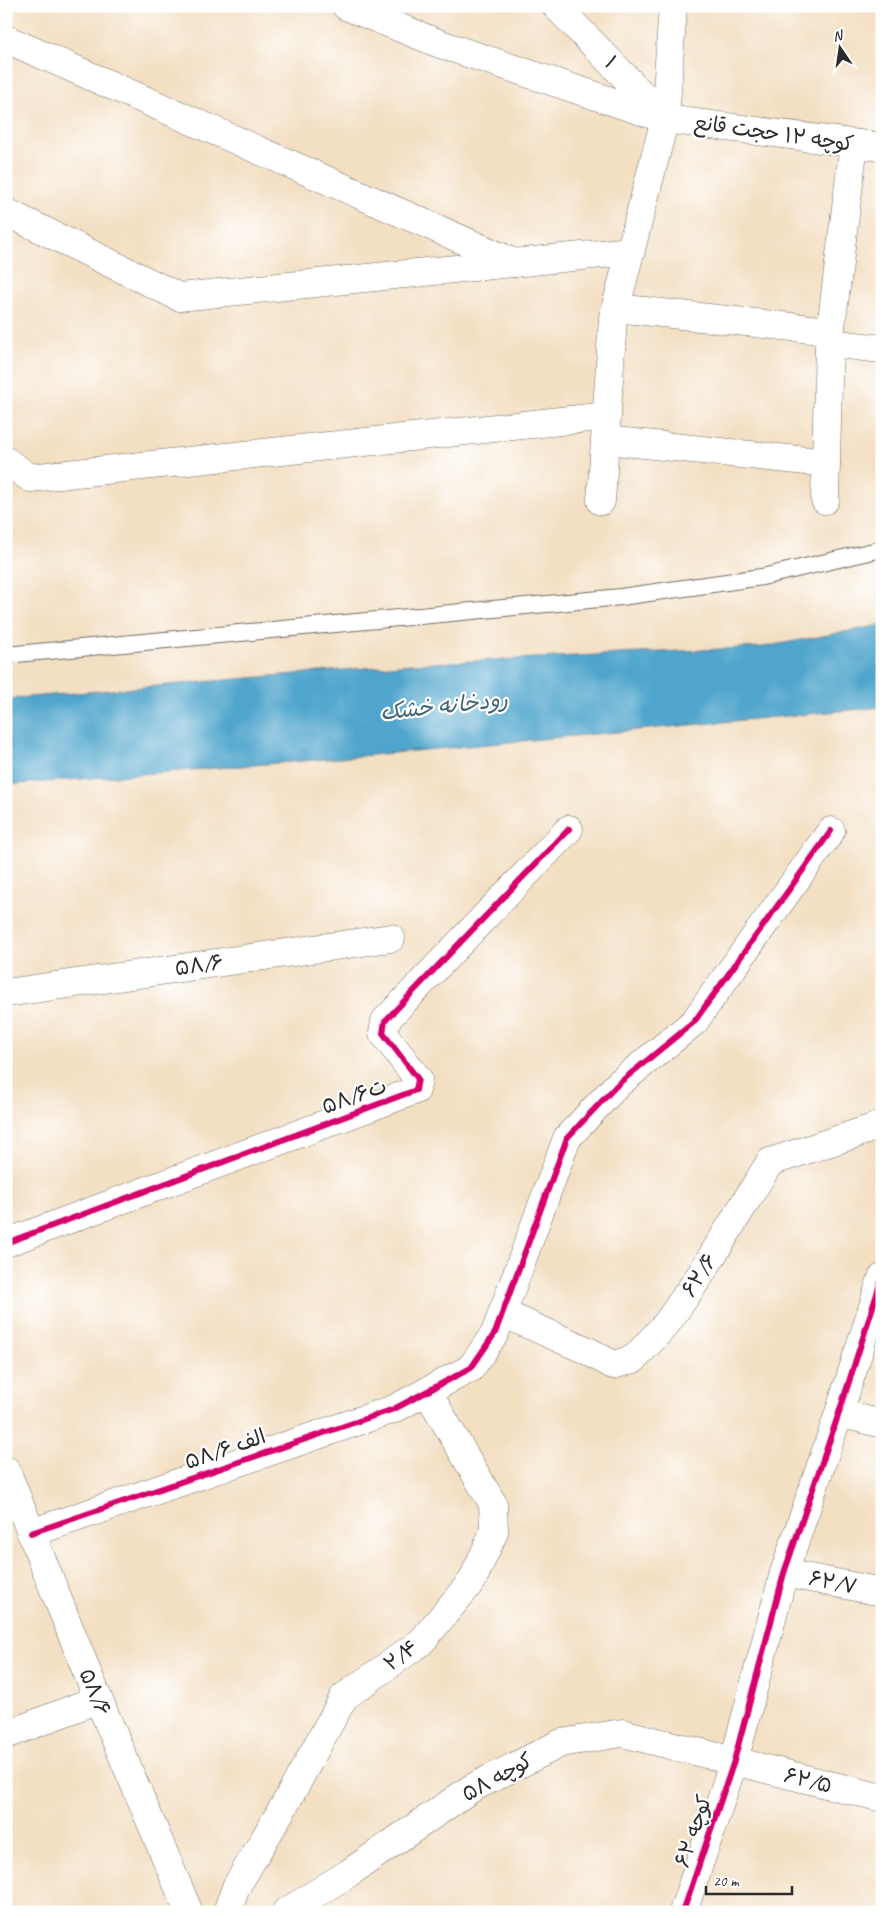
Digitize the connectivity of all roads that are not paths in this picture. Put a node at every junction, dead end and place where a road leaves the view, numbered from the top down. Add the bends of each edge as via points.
1 (346, 6) edge
2 (556, 6) edge
3 (673, 6) edge
4 (6, 39) edge
5 (665, 119) junction
6 (854, 144) junction
7 (882, 147) edge
8 (6, 212) edge
9 (631, 251) junction
10 (516, 263) junction
11 (616, 308) junction
12 (830, 337) junction
13 (882, 349) edge
14 (606, 428) junction
15 (6, 461) edge
16 (826, 463) junction
17 (826, 500) dead end
18 (601, 501) dead end
19 (882, 548) edge
20 (6, 656) edge
21 (569, 829) dead end
22 (831, 831) dead end
23 (391, 938) dead end
24 (6, 993) edge
25 (882, 1126) edge
26 (6, 1243) edge
27 (882, 1278) edge
28 (878, 1305) edge
29 (502, 1313) junction
30 (427, 1391) junction
31 (839, 1413) junction
32 (882, 1424) edge
33 (6, 1470) edge
34 (31, 1532) junction
35 (784, 1573) junction
36 (882, 1592) edge
37 (98, 1699) junction
38 (6, 1735) edge
39 (734, 1761) junction
40 (882, 1798) edge
41 (189, 1912) edge
42 (227, 1912) edge
43 (286, 1912) edge
44 (683, 1912) edge

1 - 5 street, کوچه ۱۲ حجت قانع via 440,44
2 - 5 street, ۱
3 - 5 street
4 - 10 street
5 - 6 street, کوچه ۱۲ حجت قانع
5 - 9 street
6 - 7 street, کوچه ۱۲ حجت قانع
6 - 12 street
8 - 10 street via 179,297
9 - 10 street
9 - 11 street
11 - 12 street
11 - 14 street
12 - 13 street
12 - 16 street
14 - 15 street via 30,478
14 - 16 street
14 - 18 street
16 - 17 street
19 - 20 lane via 762,577 620,597
21 - 26 street, ۵۸/۶ت via 385,1020 383,1033 418,1079 416,1090
22 - 29 street, ۵۸/۶ الف via 694,1022 618,1084 567,1138
23 - 24 street, ۵۸/۶
25 - 29 street, ۶۲/۶ via 770,1162 668,1323 634,1359 613,1365
27 - 28 street, کوچه ۶۲
28 - 31 street, کوچه ۶۲
29 - 30 street, ۵۸/۶ الف via 495,1333 471,1368
30 - 34 street, ۵۸/۶ الف via 394,1408
30 - 42 street, ۲/۴ via 493,1504 494,1532 472,1581 421,1642 344,1697 236,1887
31 - 32 street
31 - 35 street, کوچه ۶۲
33 - 34 street, ۵۸/۶
34 - 37 street, ۵۸/۶
35 - 36 street, ۶۲/۷
35 - 39 street, کوچه ۶۲
37 - 38 street
37 - 41 street, ۵۸/۶
39 - 40 street, ۶۲/۵
39 - 43 street, کوچه ۵۸ via 622,1733 561,1743 472,1788
39 - 44 street, کوچه ۶۲

